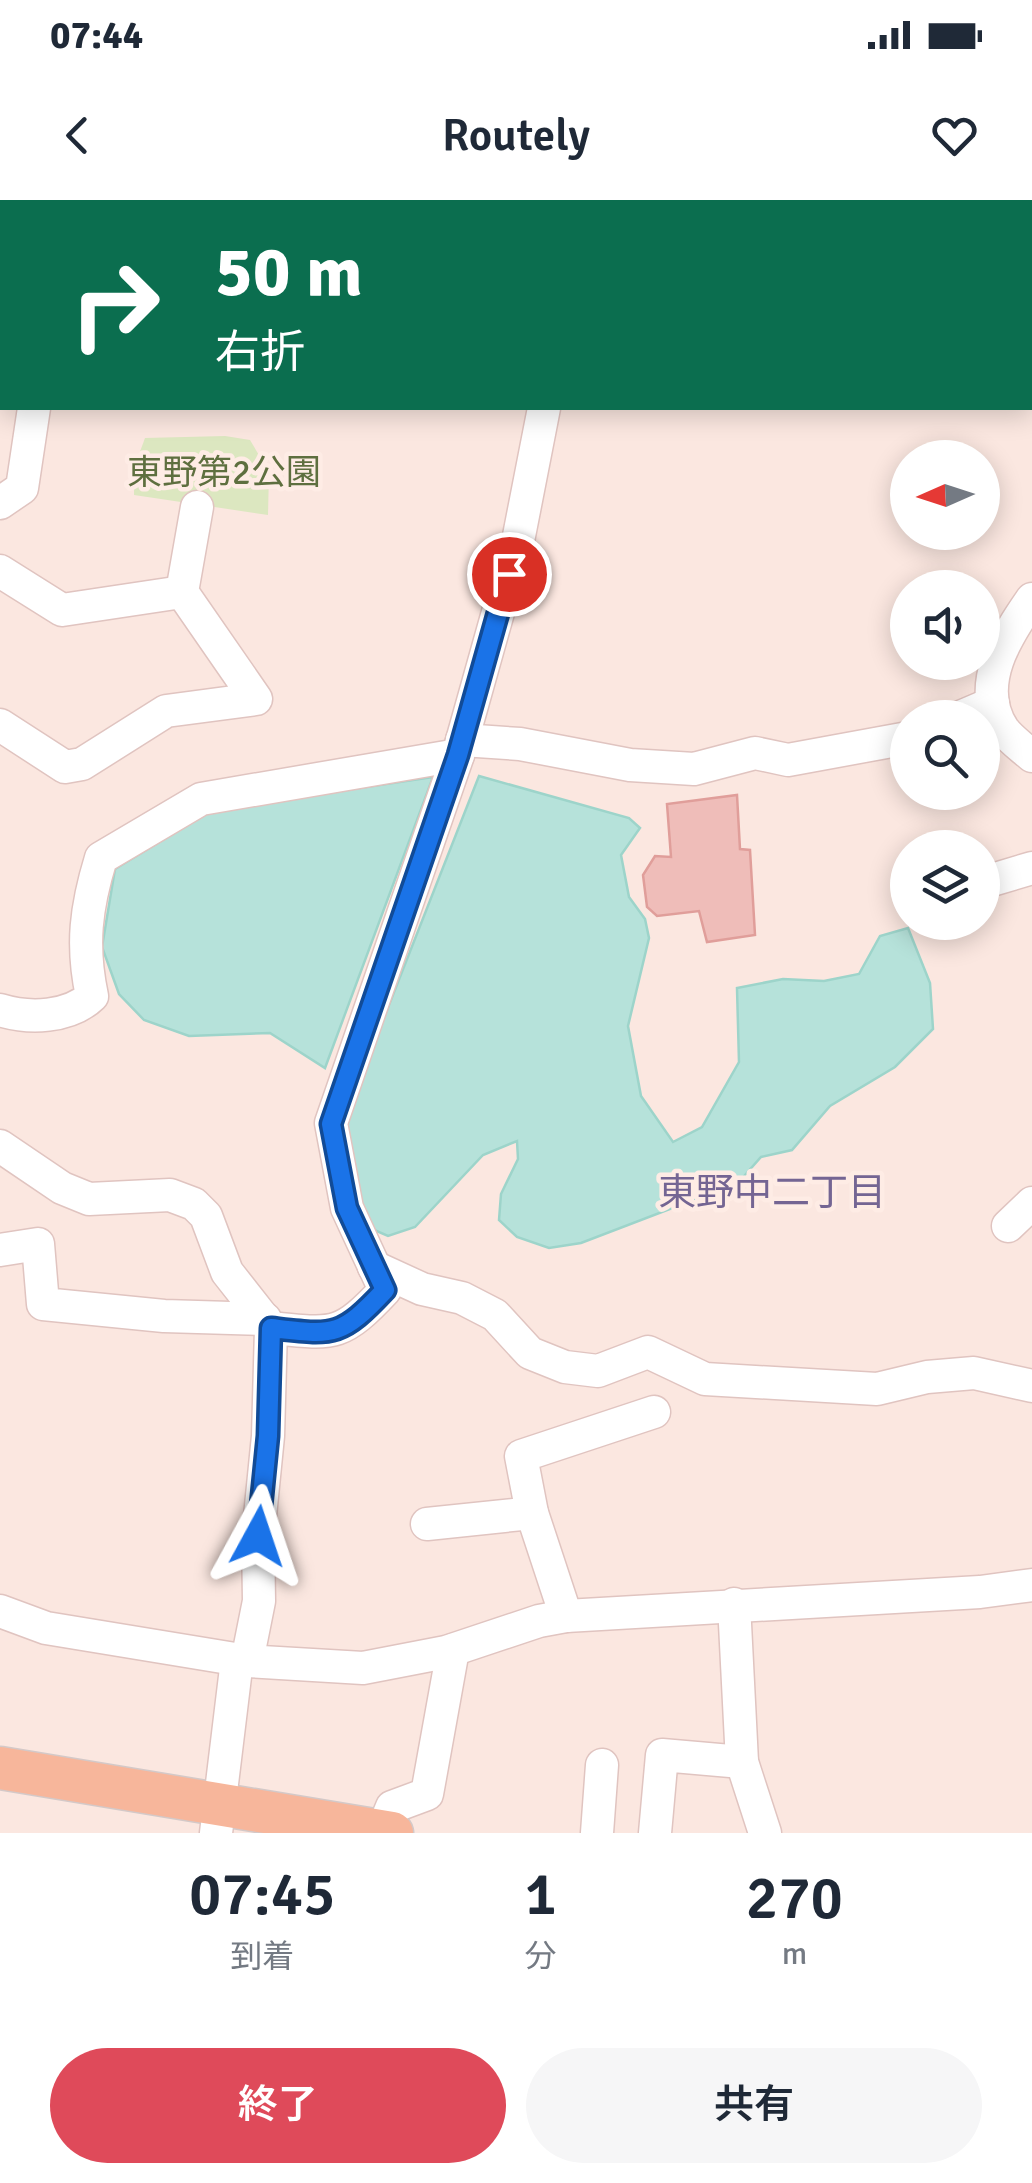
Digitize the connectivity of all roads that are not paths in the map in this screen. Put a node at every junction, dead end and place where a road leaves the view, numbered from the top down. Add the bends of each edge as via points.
1 (34, 410) edge
2 (544, 410) edge
3 (0, 503) edge
4 (197, 507) dead end
5 (0, 571) edge
6 (182, 592) junction
7 (1032, 599) edge
8 (993, 700) edge
9 (1000, 722) edge
10 (0, 725) edge
11 (890, 741) edge
12 (460, 747) junction
13 (1032, 756) edge
14 (1032, 868) edge
15 (1000, 878) edge
16 (0, 1010) edge
17 (0, 1146) edge
18 (1032, 1202) edge
19 (1008, 1226) dead end
20 (0, 1250) edge
21 (374, 1267) junction
22 (268, 1323) junction
23 (1032, 1386) edge
24 (654, 1412) dead end
25 (532, 1514) junction
26 (426, 1524) dead end
27 (1032, 1585) edge
28 (734, 1604) junction
29 (0, 1611) edge
30 (566, 1616) junction
31 (452, 1650) junction
32 (242, 1661) junction
33 (742, 1762) junction
34 (602, 1765) dead end
35 (0, 1768) edge
36 (218, 1819) edge
37 (387, 1832) edge
38 (597, 1833) edge
39 (655, 1833) edge
40 (764, 1833) edge

1 - 3 street via 22,488
2 - 12 street via 518,541
4 - 6 street
5 - 6 street via 62,610
6 - 10 street via 256,699 166,712 82,764 66,767
7 - 8 street via 993,673
9 - 13 street
11 - 12 street via 788,760 756,754 694,769 630,765 520,744
12 - 16 street via 201,799 102,858 89,896 84,958 92,996 82,1006 27,1018
12 - 21 street via 331,1124 347,1208
14 - 15 street
17 - 22 street via 89,1199 170,1195 194,1204 206,1216 227,1272
18 - 19 street
20 - 22 street via 38,1244 43,1304
21 - 22 street via 385,1290 356,1321 324,1334
21 - 23 street via 495,1315 530,1352 565,1367 598,1371 648,1352 705,1379 877,1388 974,1372
22 - 32 street via 260,1601
24 - 25 street via 522,1456
25 - 26 street
25 - 30 street
27 - 28 street
28 - 30 street
28 - 33 street
29 - 32 street via 46,1628
30 - 31 street
31 - 32 street via 363,1668
31 - 37 street via 427,1794 392,1808
32 - 36 street
33 - 39 street via 662,1755
33 - 40 street
34 - 38 street
35 - 36 main road
36 - 37 main road

